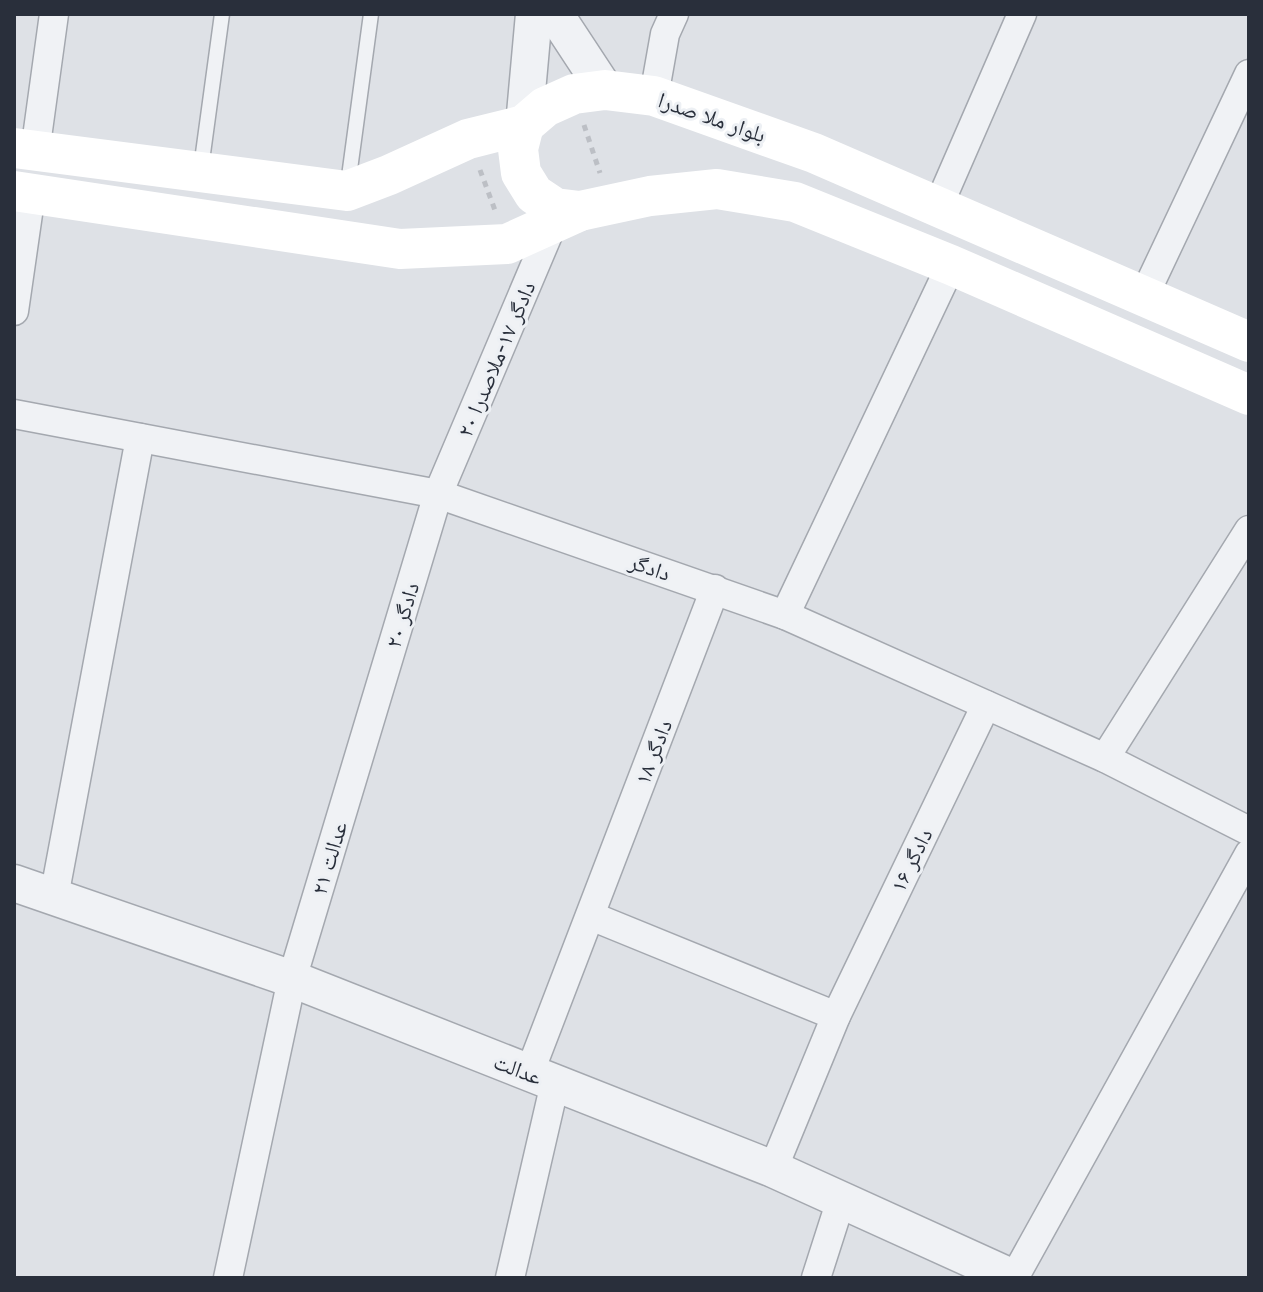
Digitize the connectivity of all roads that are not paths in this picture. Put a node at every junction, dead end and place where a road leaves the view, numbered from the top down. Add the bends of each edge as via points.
1 (54, 14) edge
2 (222, 14) edge
3 (371, 14) edge
4 (534, 14) edge
5 (555, 14) edge
6 (674, 14) edge
7 (1022, 14) edge
8 (1249, 74) edge
9 (590, 92) junction
10 (654, 96) junction
11 (524, 125) junction
12 (25, 150) edge
13 (200, 172) junction
14 (347, 191) junction
15 (22, 192) edge
16 (938, 207) junction
17 (581, 213) junction
18 (951, 265) junction
19 (1144, 296) junction
20 (14, 311) edge
21 (1249, 342) edge
22 (1249, 395) edge
23 (14, 414) edge
24 (140, 438) junction
25 (438, 494) junction
26 (1249, 530) edge
27 (715, 589) junction
28 (785, 615) junction
29 (986, 705) junction
30 (365, 736) joint
31 (1105, 758) junction
32 (1249, 831) edge
33 (1249, 854) edge
34 (14, 883) edge
35 (54, 897) junction
36 (591, 916) junction
37 (292, 979) junction
38 (836, 1016) junction
39 (542, 1079) junction
40 (773, 1169) junction
41 (841, 1200) junction
42 (228, 1278) edge
43 (510, 1278) edge
44 (816, 1278) edge
45 (1014, 1278) edge

1 - 12 street
2 - 13 lane
3 - 14 lane
4 - 11 street
5 - 9 street
6 - 10 street via 665,34
7 - 16 street
8 - 19 street
9 - 10 main road, بلوار ملا صدرا
9 - 11 main road via 545,107
10 - 16 main road, بلوار ملا صدرا via 814,153
11 - 14 main road via 468,139
11 - 17 main road via 518,149 521,173 534,194 555,208
12 - 13 main road
12 - 15 main road
13 - 14 main road
15 - 17 main road via 400,249 507,244
15 - 20 street
16 - 19 main road, بلوار ملا صدرا
17 - 18 main road via 650,196 717,189 795,202
17 - 25 street, دادگر ۱۷-ملاصدرا ۲۰
18 - 22 main road
18 - 28 street
19 - 21 main road, بلوار ملا صدرا
23 - 24 street, دادگر
24 - 25 street, دادگر
24 - 35 street
25 - 27 street, دادگر
25 - 30 street, دادگر ۲۰
26 - 31 street
27 - 28 street, دادگر
27 - 36 street, دادگر ۱۸
28 - 29 street, دادگر
29 - 31 street, دادگر
29 - 38 street, دادگر ۱۶
30 - 37 street, عدالت ۲۱
31 - 32 street, دادگر
33 - 45 street
34 - 35 street, عدالت
35 - 37 street, عدالت
36 - 38 street
36 - 39 street, دادگر ۱۸
37 - 39 street, عدالت
37 - 42 street, عدالت ۲۱
38 - 40 street, دادگر ۱۶
39 - 40 street, عدالت
39 - 43 street, دادگر ۱۸
40 - 41 street, عدالت
41 - 44 street
41 - 45 street, عدالت

